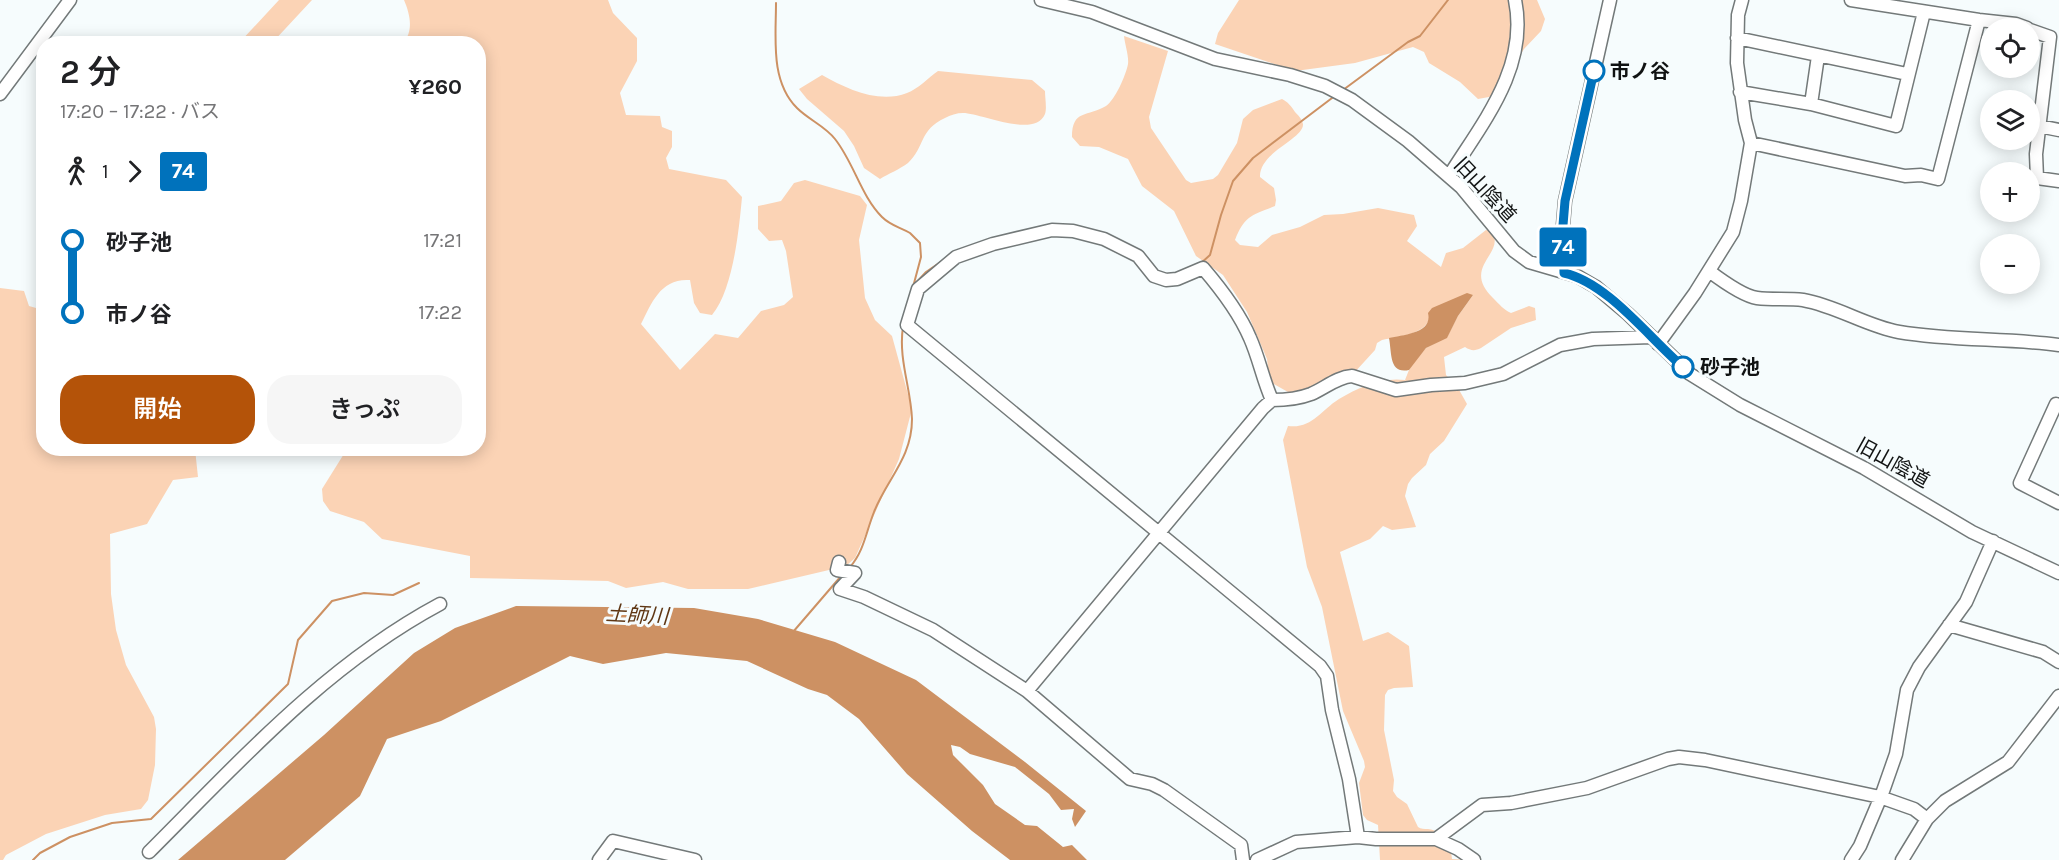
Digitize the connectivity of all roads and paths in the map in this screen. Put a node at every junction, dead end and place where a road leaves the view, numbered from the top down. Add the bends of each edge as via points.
1 (70, 0) edge
2 (1041, 0) edge
3 (1515, 0) edge
4 (1610, 0) edge
5 (1742, 0) edge
6 (1851, 0) edge
7 (1070, 3) edge
8 (1883, 3) edge
9 (1924, 12) junction
10 (1979, 20) joint
11 (2040, 34) edge
12 (43, 36) edge
13 (1737, 38) junction
14 (36, 46) edge
15 (2054, 50) edge
16 (1818, 56) junction
17 (1907, 74) junction
18 (1740, 92) junction
19 (0, 94) edge
20 (1811, 105) junction
21 (2040, 121) edge
22 (2040, 126) edge
23 (2059, 130) edge
24 (1751, 143) junction
25 (2036, 150) edge
26 (1449, 176) junction
27 (2059, 181) edge
28 (1709, 271) junction
29 (1564, 273) junction
30 (1655, 340) junction
31 (2059, 345) edge
32 (1272, 400) junction
33 (2059, 405) edge
34 (2059, 503) edge
35 (1160, 534) junction
36 (1993, 541) junction
37 (839, 562) dead end
38 (2059, 573) edge
39 (440, 604) dead end
40 (1948, 625) junction
41 (2059, 662) edge
42 (1028, 691) junction
43 (2059, 696) edge
44 (1880, 798) junction
45 (1928, 819) junction
46 (1358, 837) junction
47 (1436, 839) junction
48 (149, 852) dead end
49 (599, 860) edge
50 (695, 860) edge
51 (1243, 860) edge
52 (1257, 860) edge
53 (1474, 860) edge
54 (1851, 860) edge
55 (1902, 860) edge

1 - 12 street
2 - 7 street, 旧山陰道
3 - 26 street via 1519,26 1510,69 1499,96
4 - 29 street via 1565,201
5 - 13 street
6 - 8 street
7 - 26 street, 旧山陰道 via 1215,59 1325,86 1352,100
8 - 9 street
9 - 10 street
9 - 17 street
10 - 24 street via 1938,179 1905,176
11 - 15 street via 2050,38
13 - 16 street
13 - 18 street
14 - 19 street
15 - 21 street
16 - 17 street
16 - 20 street
17 - 20 street via 1896,126
18 - 20 street
18 - 24 street
22 - 23 street
24 - 28 street via 1733,232
25 - 27 street via 2037,178
26 - 29 street, 旧山陰道 via 1514,251 1529,262
28 - 30 street
28 - 31 street via 1755,298 1803,300 1898,332
29 - 30 street, 旧山陰道 via 1596,288
30 - 32 street via 1593,339 1560,345 1503,374 1473,382 1396,390 1352,376 1294,400
30 - 36 street, 旧山陰道 via 1690,374 1740,405 1864,468
32 - 35 street
32 - 35 street via 1251,338 1231,303 1203,268 1166,280 1154,276 1138,256 1104,238 1052,230 956,257 918,289 907,325
33 - 34 street via 2056,404 2020,483
35 - 42 street
35 - 46 street via 1320,666 1327,676
36 - 38 street, 旧山陰道
36 - 40 street via 1966,602
37 - 42 street via 837,570 855,573 840,589 933,630
39 - 48 street via 384,636 298,705
40 - 41 street via 2043,652
40 - 44 street via 1906,690 1896,754
42 - 51 street via 1130,779 1164,790 1231,836 1241,845
43 - 45 street via 2008,762 1945,801
44 - 45 street via 1914,809
44 - 47 street via 1679,757 1587,788 1482,805
44 - 54 street
45 - 55 street
46 - 47 street
46 - 52 street via 1296,842
47 - 53 street
49 - 50 street via 613,841

